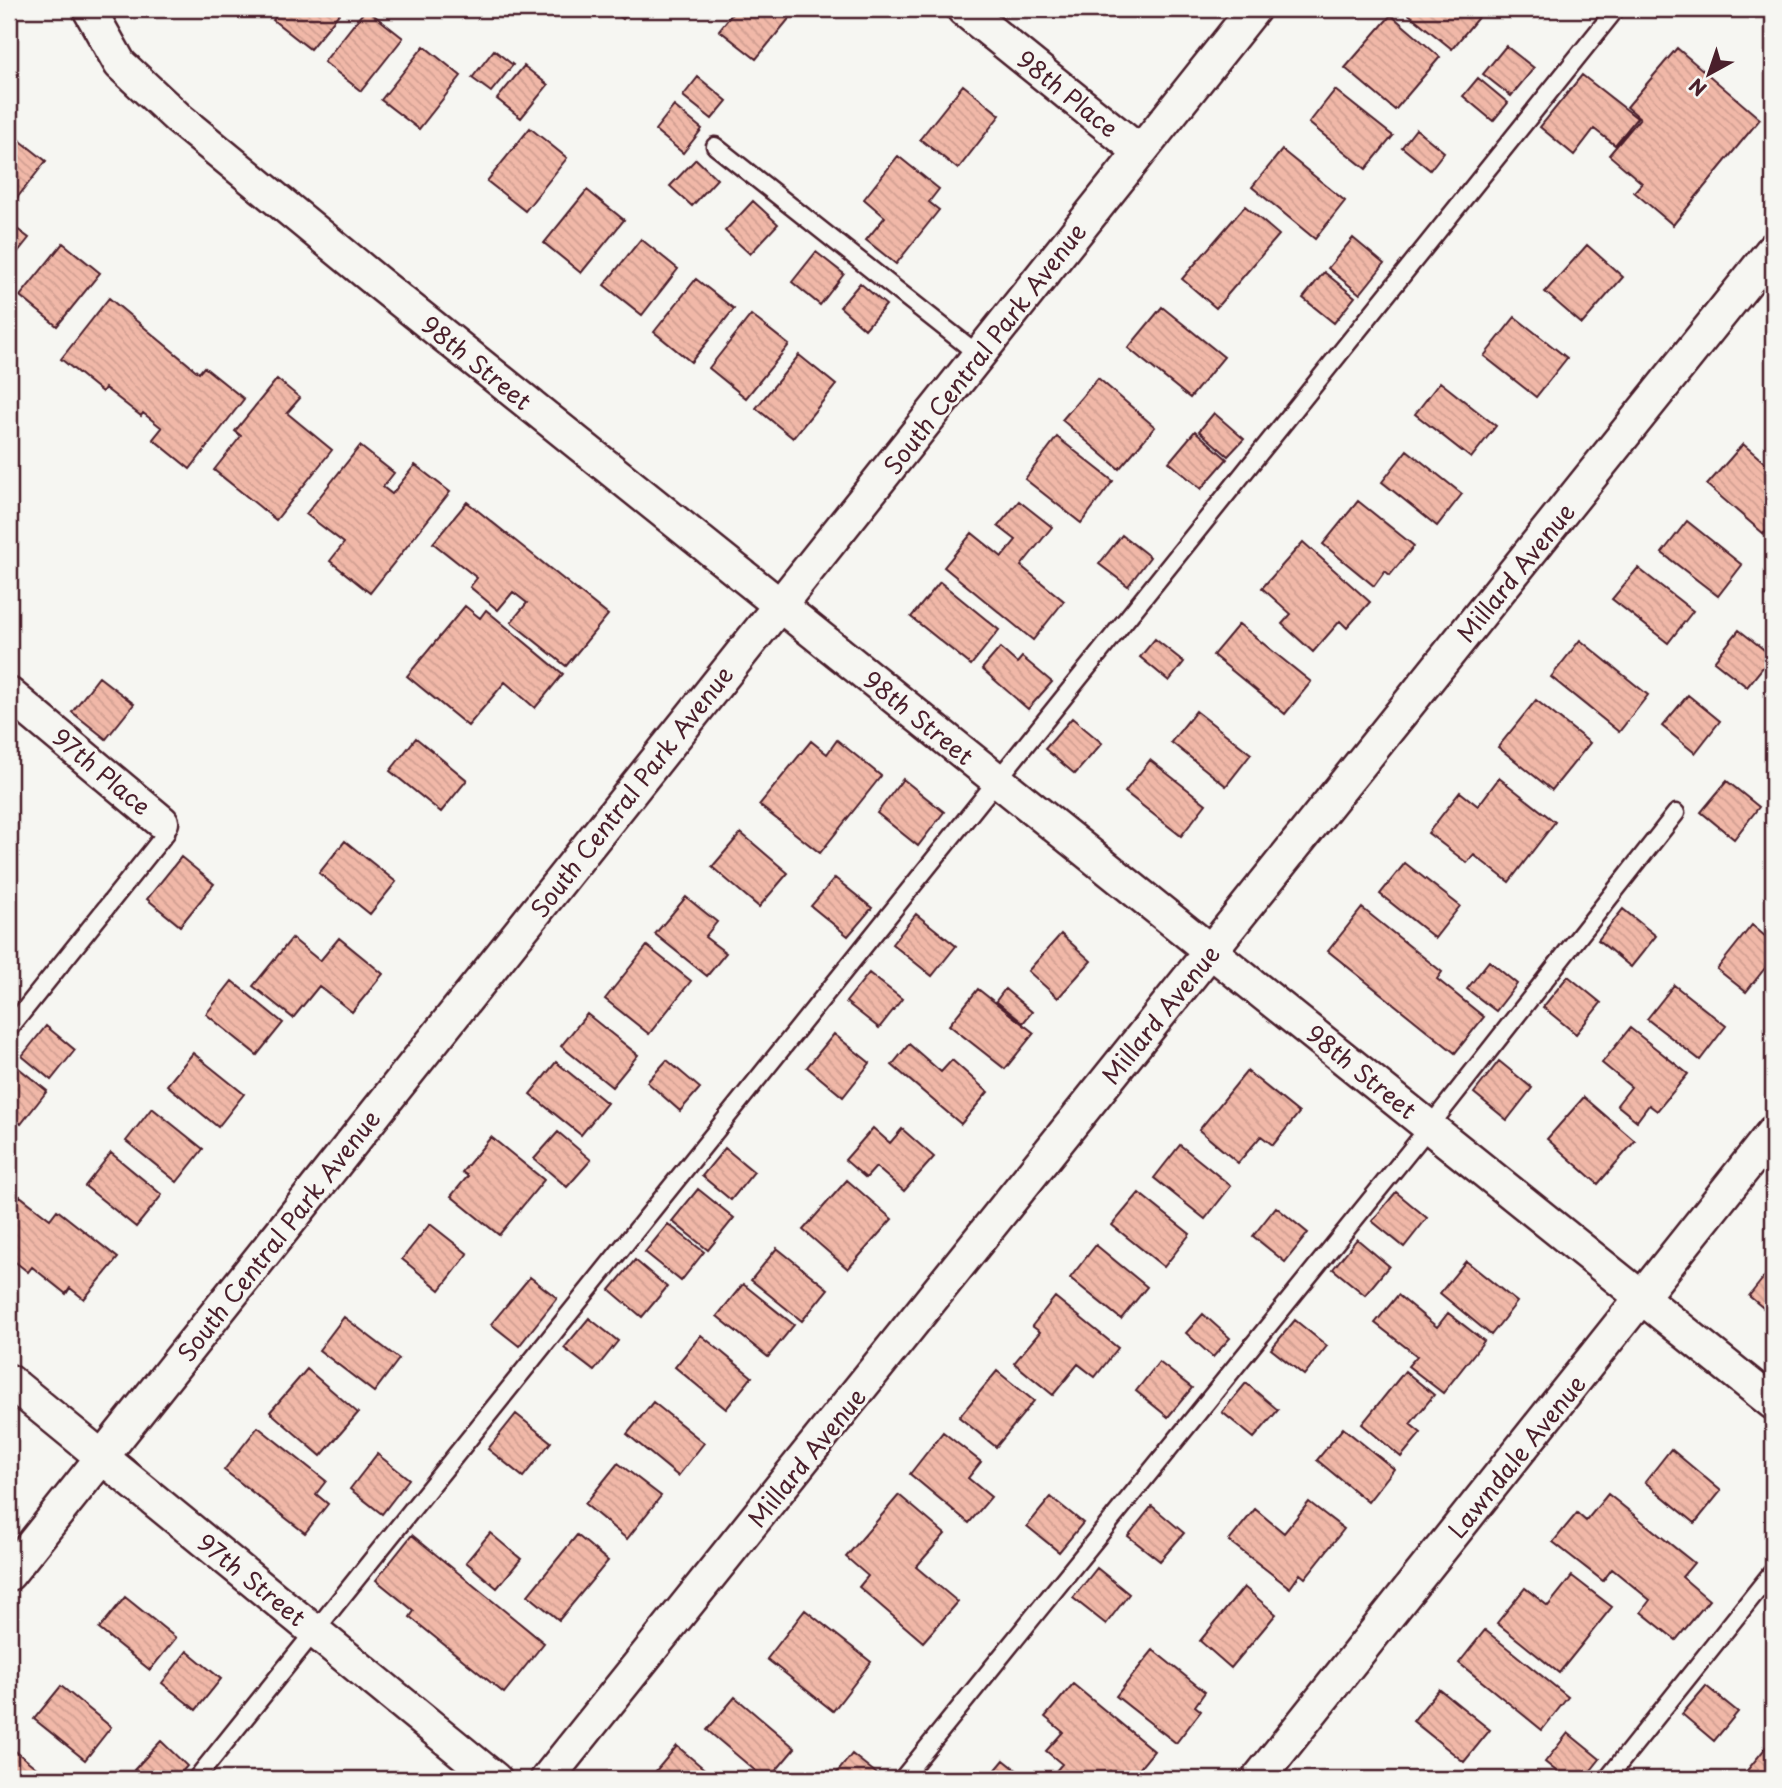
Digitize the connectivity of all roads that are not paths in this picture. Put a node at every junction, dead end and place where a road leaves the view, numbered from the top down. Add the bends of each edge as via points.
1 (89, 9) edge
2 (963, 9) edge
3 (1254, 9) edge
4 (1616, 9) edge
5 (715, 146) dead end
6 (1140, 152) junction
7 (1773, 249) edge
8 (979, 355) junction
9 (779, 606) junction
10 (9, 694) edge
11 (998, 780) junction
12 (1676, 813) dead end
13 (162, 822) joint
14 (1211, 951) junction
15 (9, 1029) edge
16 (1430, 1126) junction
17 (1773, 1132) edge
18 (1642, 1297) junction
19 (9, 1381) edge
20 (1773, 1403) edge
21 (103, 1456) junction
22 (1773, 1571) edge
23 (9, 1574) edge
24 (314, 1630) junction
25 (196, 1779) edge
26 (495, 1779) edge
27 (547, 1779) edge
28 (902, 1779) edge
29 (1258, 1779) edge
30 (1606, 1779) edge

1 - 9 street, 98th Street via 120,64 179,119
2 - 6 street, 98th Place
3 - 6 street, South Central Park Avenue
4 - 11 lane
5 - 8 lane
6 - 8 street, South Central Park Avenue
7 - 14 street, Millard Avenue
8 - 9 street, South Central Park Avenue
9 - 11 street, 98th Street
9 - 21 street, South Central Park Avenue
10 - 13 street, 97th Place
11 - 14 street, 98th Street
11 - 24 lane
12 - 16 lane
13 - 15 lane via 166,833
14 - 16 street, 98th Street
14 - 27 street, Millard Avenue
16 - 18 street, 98th Street
16 - 28 lane
17 - 18 street, Lawndale Avenue
18 - 20 street, 98th Street
18 - 29 street, Lawndale Avenue
19 - 21 street, 97th Street
21 - 23 street, South Central Park Avenue
21 - 24 street, 97th Street
22 - 30 lane
24 - 25 lane
24 - 26 street, 97th Street

